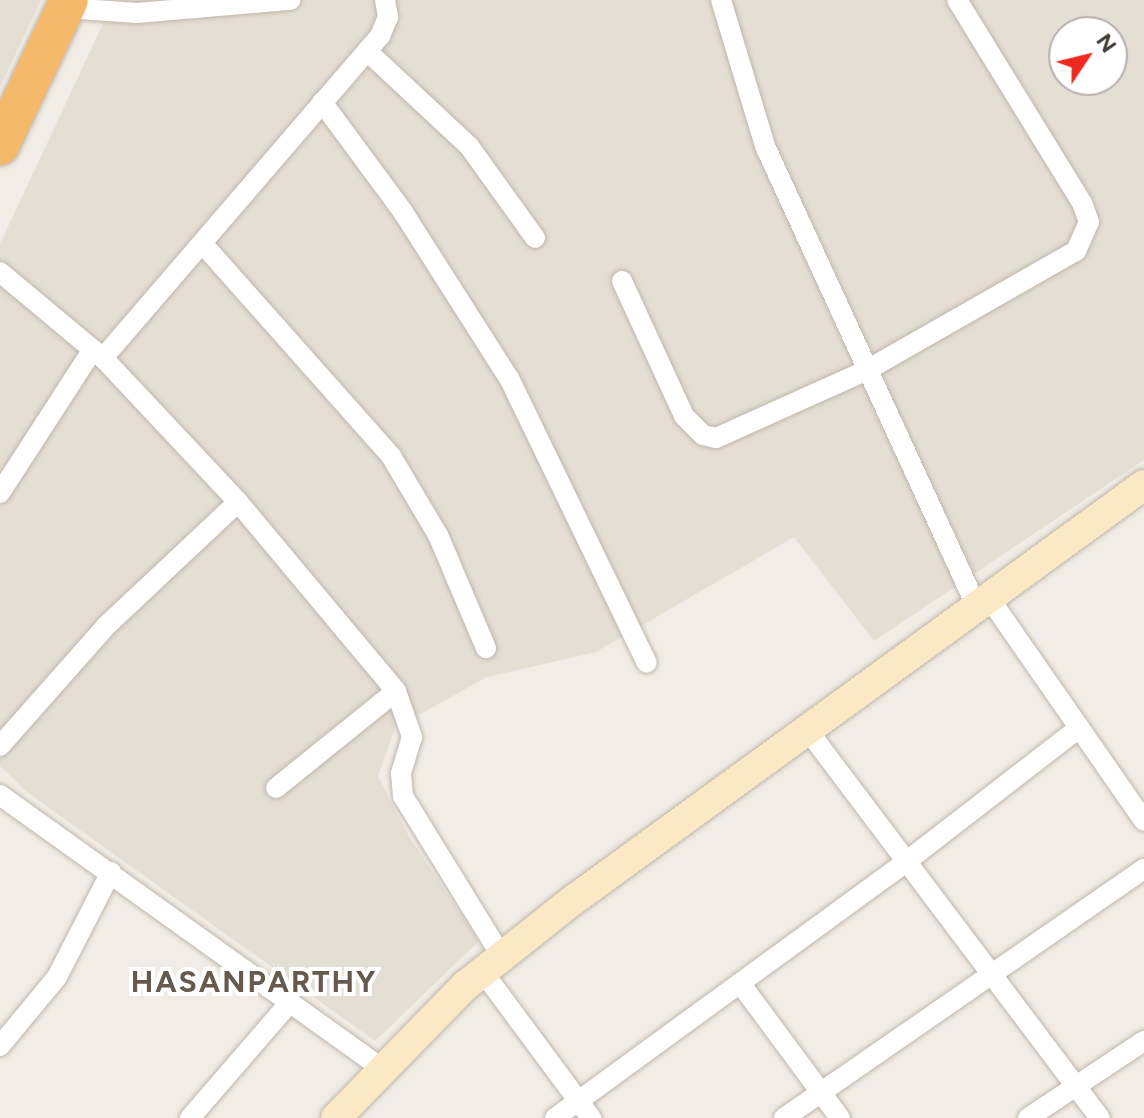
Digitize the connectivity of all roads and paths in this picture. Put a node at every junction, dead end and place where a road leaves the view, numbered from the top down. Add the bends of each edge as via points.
1 (290, 0) edge
2 (385, 0) edge
3 (721, 0) edge
4 (957, 0) edge
5 (67, 4) edge
6 (367, 51) junction
7 (322, 102) junction
8 (5, 124) edge
9 (535, 238) dead end
10 (202, 243) junction
11 (0, 272) edge
12 (622, 281) dead end
13 (98, 353) junction
14 (867, 370) junction
15 (1144, 485) edge
16 (0, 493) edge
17 (238, 502) junction
18 (981, 599) junction
19 (486, 648) dead end
20 (647, 663) dead end
21 (396, 691) junction
22 (806, 728) junction
23 (1079, 728) junction
24 (0, 746) edge
25 (276, 788) dead end
26 (0, 795) edge
27 (1144, 821) edge
28 (907, 861) junction
29 (1144, 869) edge
30 (111, 872) junction
31 (493, 964) junction
32 (994, 975) junction
33 (740, 983) junction
34 (290, 1002) junction
35 (1144, 1041) edge
36 (0, 1046) edge
37 (382, 1068) junction
38 (1074, 1084) junction
39 (821, 1093) junction
40 (584, 1110) edge
41 (190, 1118) edge
42 (336, 1118) edge
43 (555, 1118) edge
44 (784, 1118) edge
45 (840, 1118) edge
46 (1028, 1118) edge
47 (1100, 1118) edge

1 - 5 street via 137,13
2 - 6 street via 388,17
3 - 14 street via 765,146
4 - 14 street via 1082,203 1089,222 1086,237 1055,267
5 - 8 highway
6 - 7 street
6 - 9 street via 469,146
7 - 10 street
7 - 20 street via 403,212 510,380
10 - 13 street
10 - 19 street via 391,456 438,535
11 - 13 street
12 - 14 street via 684,416 703,435 730,435
13 - 16 street
13 - 17 street
14 - 18 street
15 - 18 street
17 - 21 street
17 - 24 street via 106,626
18 - 22 street
18 - 23 street
21 - 25 street
21 - 31 street via 412,737 401,773 403,796
22 - 28 street
22 - 31 street
23 - 27 street
23 - 28 street
26 - 30 street
28 - 32 street
28 - 33 street
29 - 32 street
30 - 34 street
30 - 36 street via 57,977
31 - 37 street
31 - 40 street
32 - 38 street
32 - 39 street
33 - 39 street
33 - 40 street
34 - 37 street
34 - 41 street
35 - 38 street
37 - 42 street
38 - 46 street
38 - 47 street
39 - 44 street
39 - 45 street
40 - 43 street

